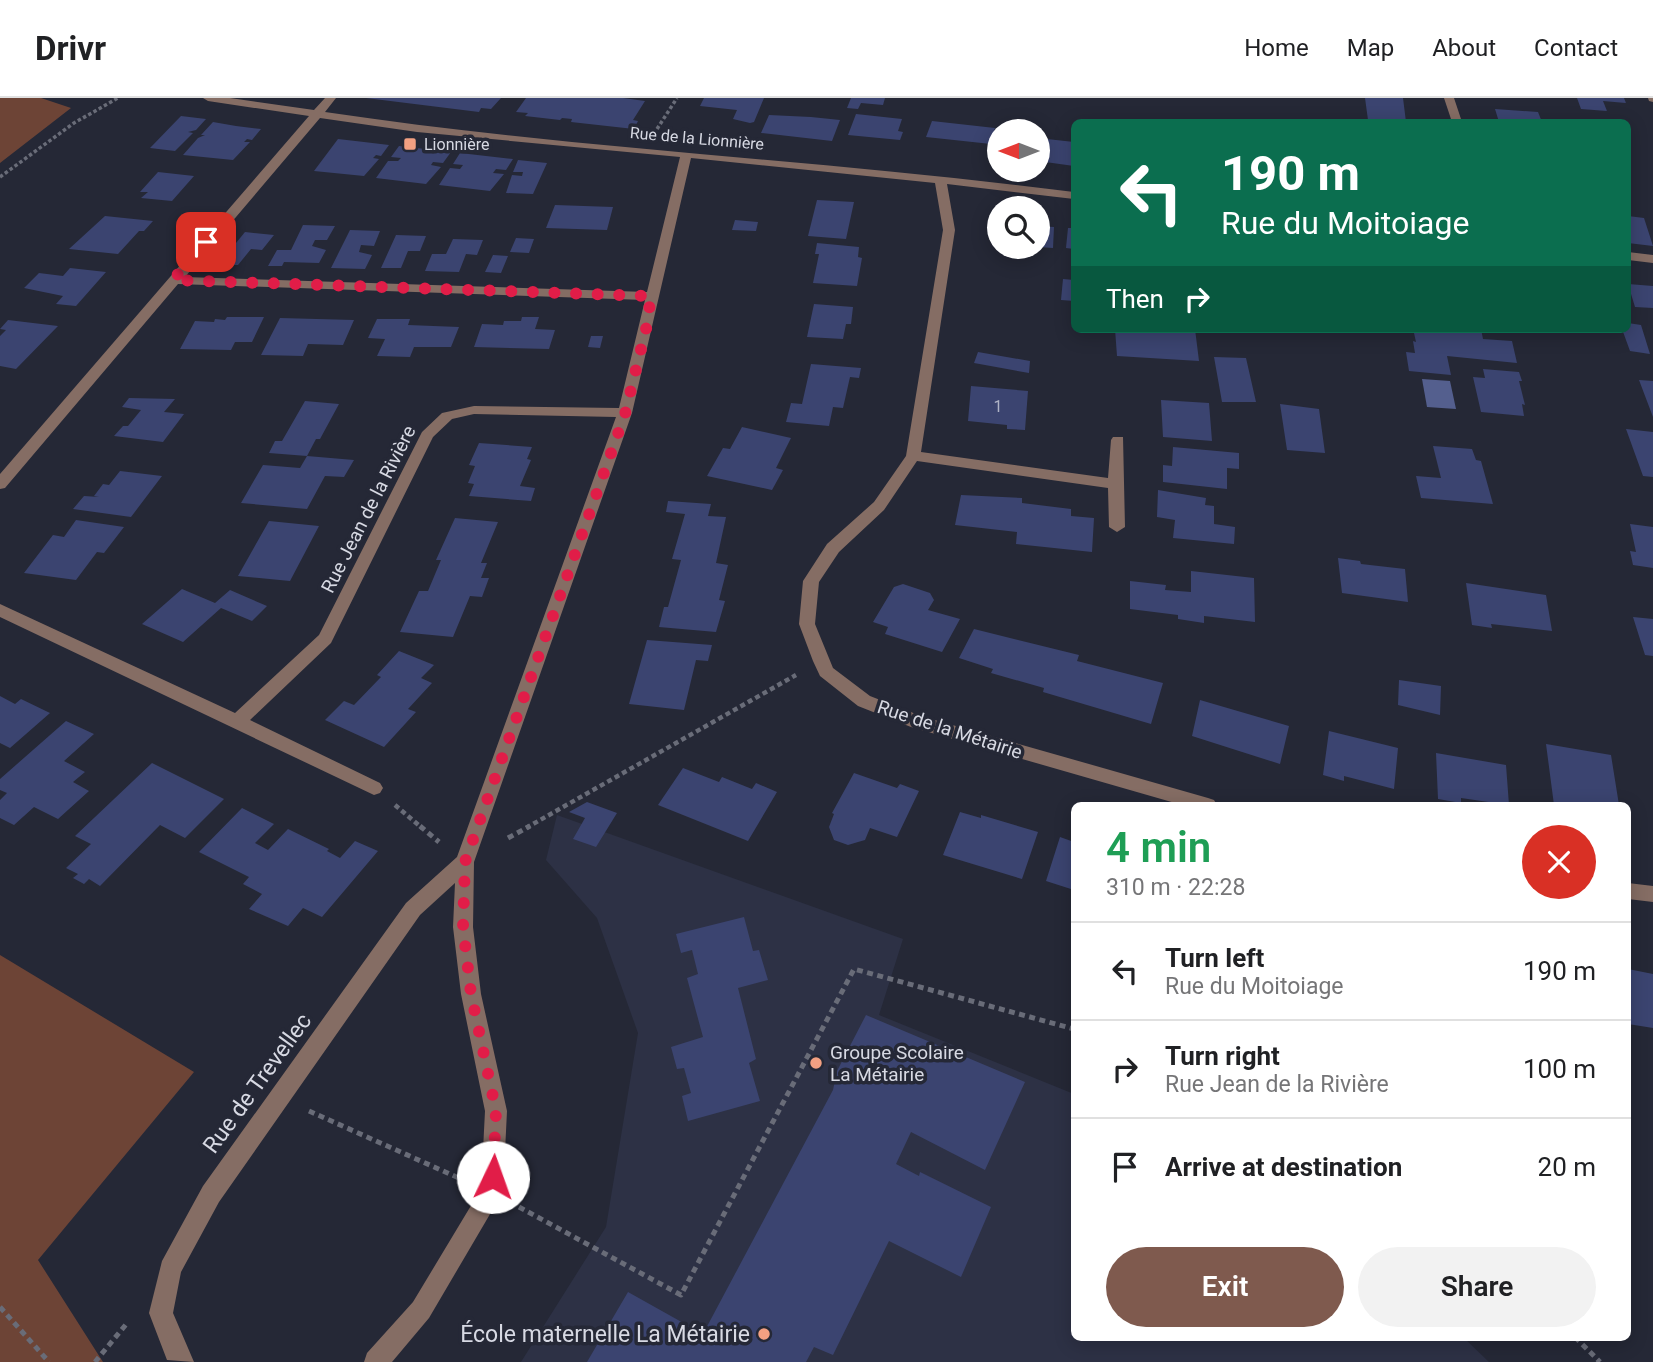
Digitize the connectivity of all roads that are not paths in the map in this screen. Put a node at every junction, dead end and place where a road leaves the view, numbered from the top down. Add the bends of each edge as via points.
1 (208, 98) edge
2 (331, 98) edge
3 (1449, 98) edge
4 (317, 115) junction
5 (1456, 119) edge
6 (686, 154) junction
7 (941, 181) junction
8 (1071, 195) edge
9 (1631, 256) edge
10 (1653, 259) edge
11 (173, 280) junction
12 (651, 296) junction
13 (625, 414) junction
14 (1118, 440) dead end
15 (913, 456) junction
16 (0, 484) edge
17 (1115, 484) junction
18 (1117, 527) dead end
19 (0, 610) edge
20 (237, 722) junction
21 (373, 788) road end
22 (1197, 802) edge
23 (465, 862) junction
24 (1631, 891) edge
25 (1653, 894) edge
26 (182, 1362) edge
27 (376, 1362) edge

1 - 4 street, Rue de la Lionnière
2 - 4 street
3 - 5 street
4 - 6 street, Rue de la Lionnière
4 - 11 street
6 - 7 street, Rue de la Lionnière
6 - 12 street, Rue de Trevellec
7 - 8 street, Rue de la Lionnière
7 - 15 street, Rue de la Métairie via 949,230
9 - 10 street
11 - 12 street
11 - 16 street
12 - 13 street, Rue de Trevellec
13 - 20 street, Rue Jean de la Rivière via 474,410 447,416 427,435 325,639
13 - 23 street, Rue de Trevellec
14 - 17 street
15 - 17 street
15 - 22 street, Rue de la Métairie via 879,506 833,548 811,581 807,624 826,672 864,701 917,722
17 - 18 street
19 - 20 street
20 - 21 street
23 - 26 street, Rue de Trevellec via 413,909 211,1194 170,1269 161,1312
23 - 27 street, Rue de Trevellec via 463,927 471,994 496,1111 492,1192 421,1310
24 - 25 street

